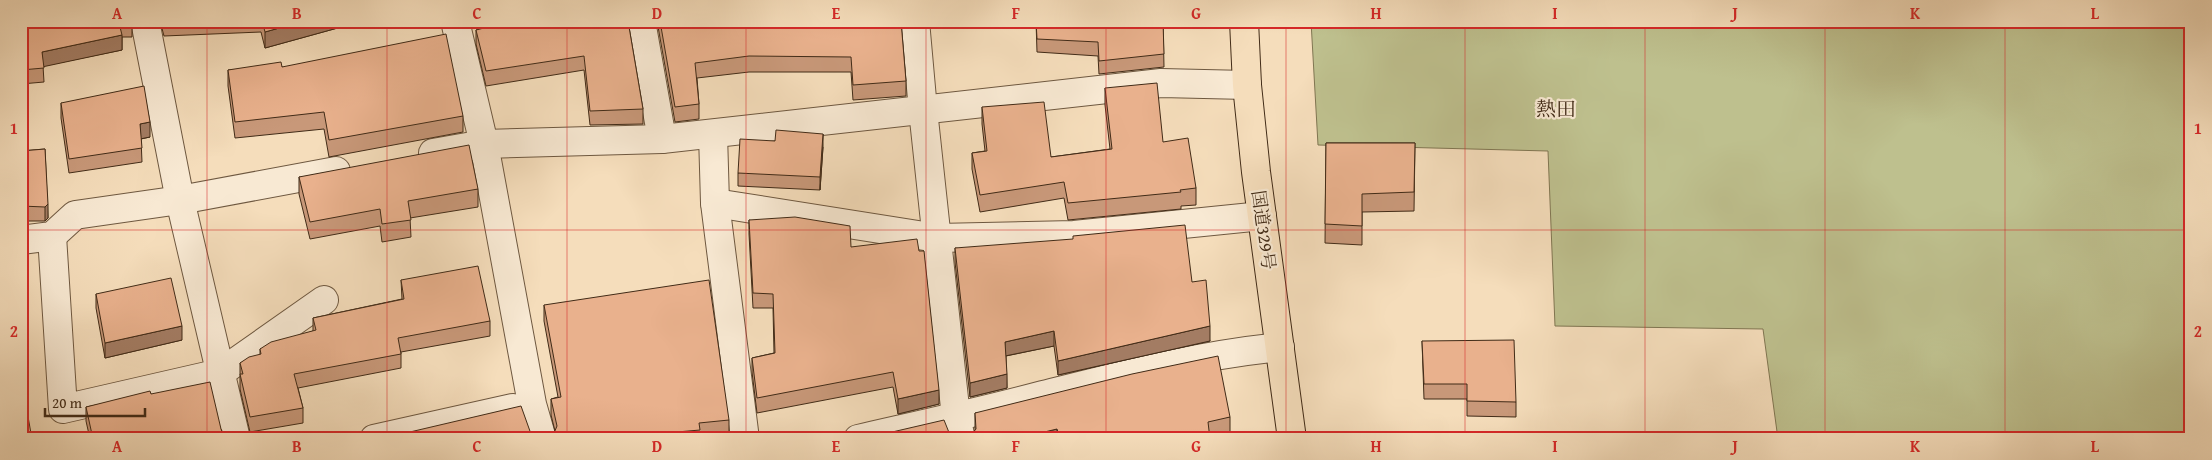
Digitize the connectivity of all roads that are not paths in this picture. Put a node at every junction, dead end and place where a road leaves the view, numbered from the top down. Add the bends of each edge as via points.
1 (145, 21) edge
2 (454, 21) edge
3 (641, 21) edge
4 (915, 21) edge
5 (1232, 21) edge
6 (1244, 22) edge
7 (1247, 85) junction
8 (923, 110) junction
9 (713, 134) junction
10 (662, 139) junction
11 (484, 144) junction
12 (406, 158) edge
13 (357, 167) edge
14 (180, 200) junction
15 (715, 203) junction
16 (1262, 216) junction
17 (52, 236) junction
18 (937, 238) junction
19 (21, 240) edge
20 (324, 300) dead end
21 (1280, 346) junction
22 (220, 373) junction
23 (532, 404) junction
24 (958, 428) edge
25 (1286, 438) edge
26 (236, 439) edge
27 (374, 439) edge
28 (542, 439) edge
29 (745, 439) edge
30 (858, 439) edge

1 - 14 street
2 - 11 street
3 - 10 street
4 - 8 street
5 - 6 street
6 - 7 highway, 国道329号
7 - 8 street via 1160,82
7 - 16 highway, 国道329号
8 - 9 street
8 - 18 street
9 - 10 street
9 - 15 street
10 - 11 street
11 - 12 street
11 - 23 street
13 - 14 street
14 - 17 street via 75,215
14 - 22 street
15 - 18 street
15 - 29 street
16 - 18 street via 1074,235
16 - 21 highway, 国道329号
17 - 19 street
17 - 22 street via 63,409
18 - 24 street
20 - 22 street
21 - 24 street via 1170,363
21 - 25 highway, 国道329号
22 - 26 street
23 - 27 street
23 - 28 street
24 - 30 street

